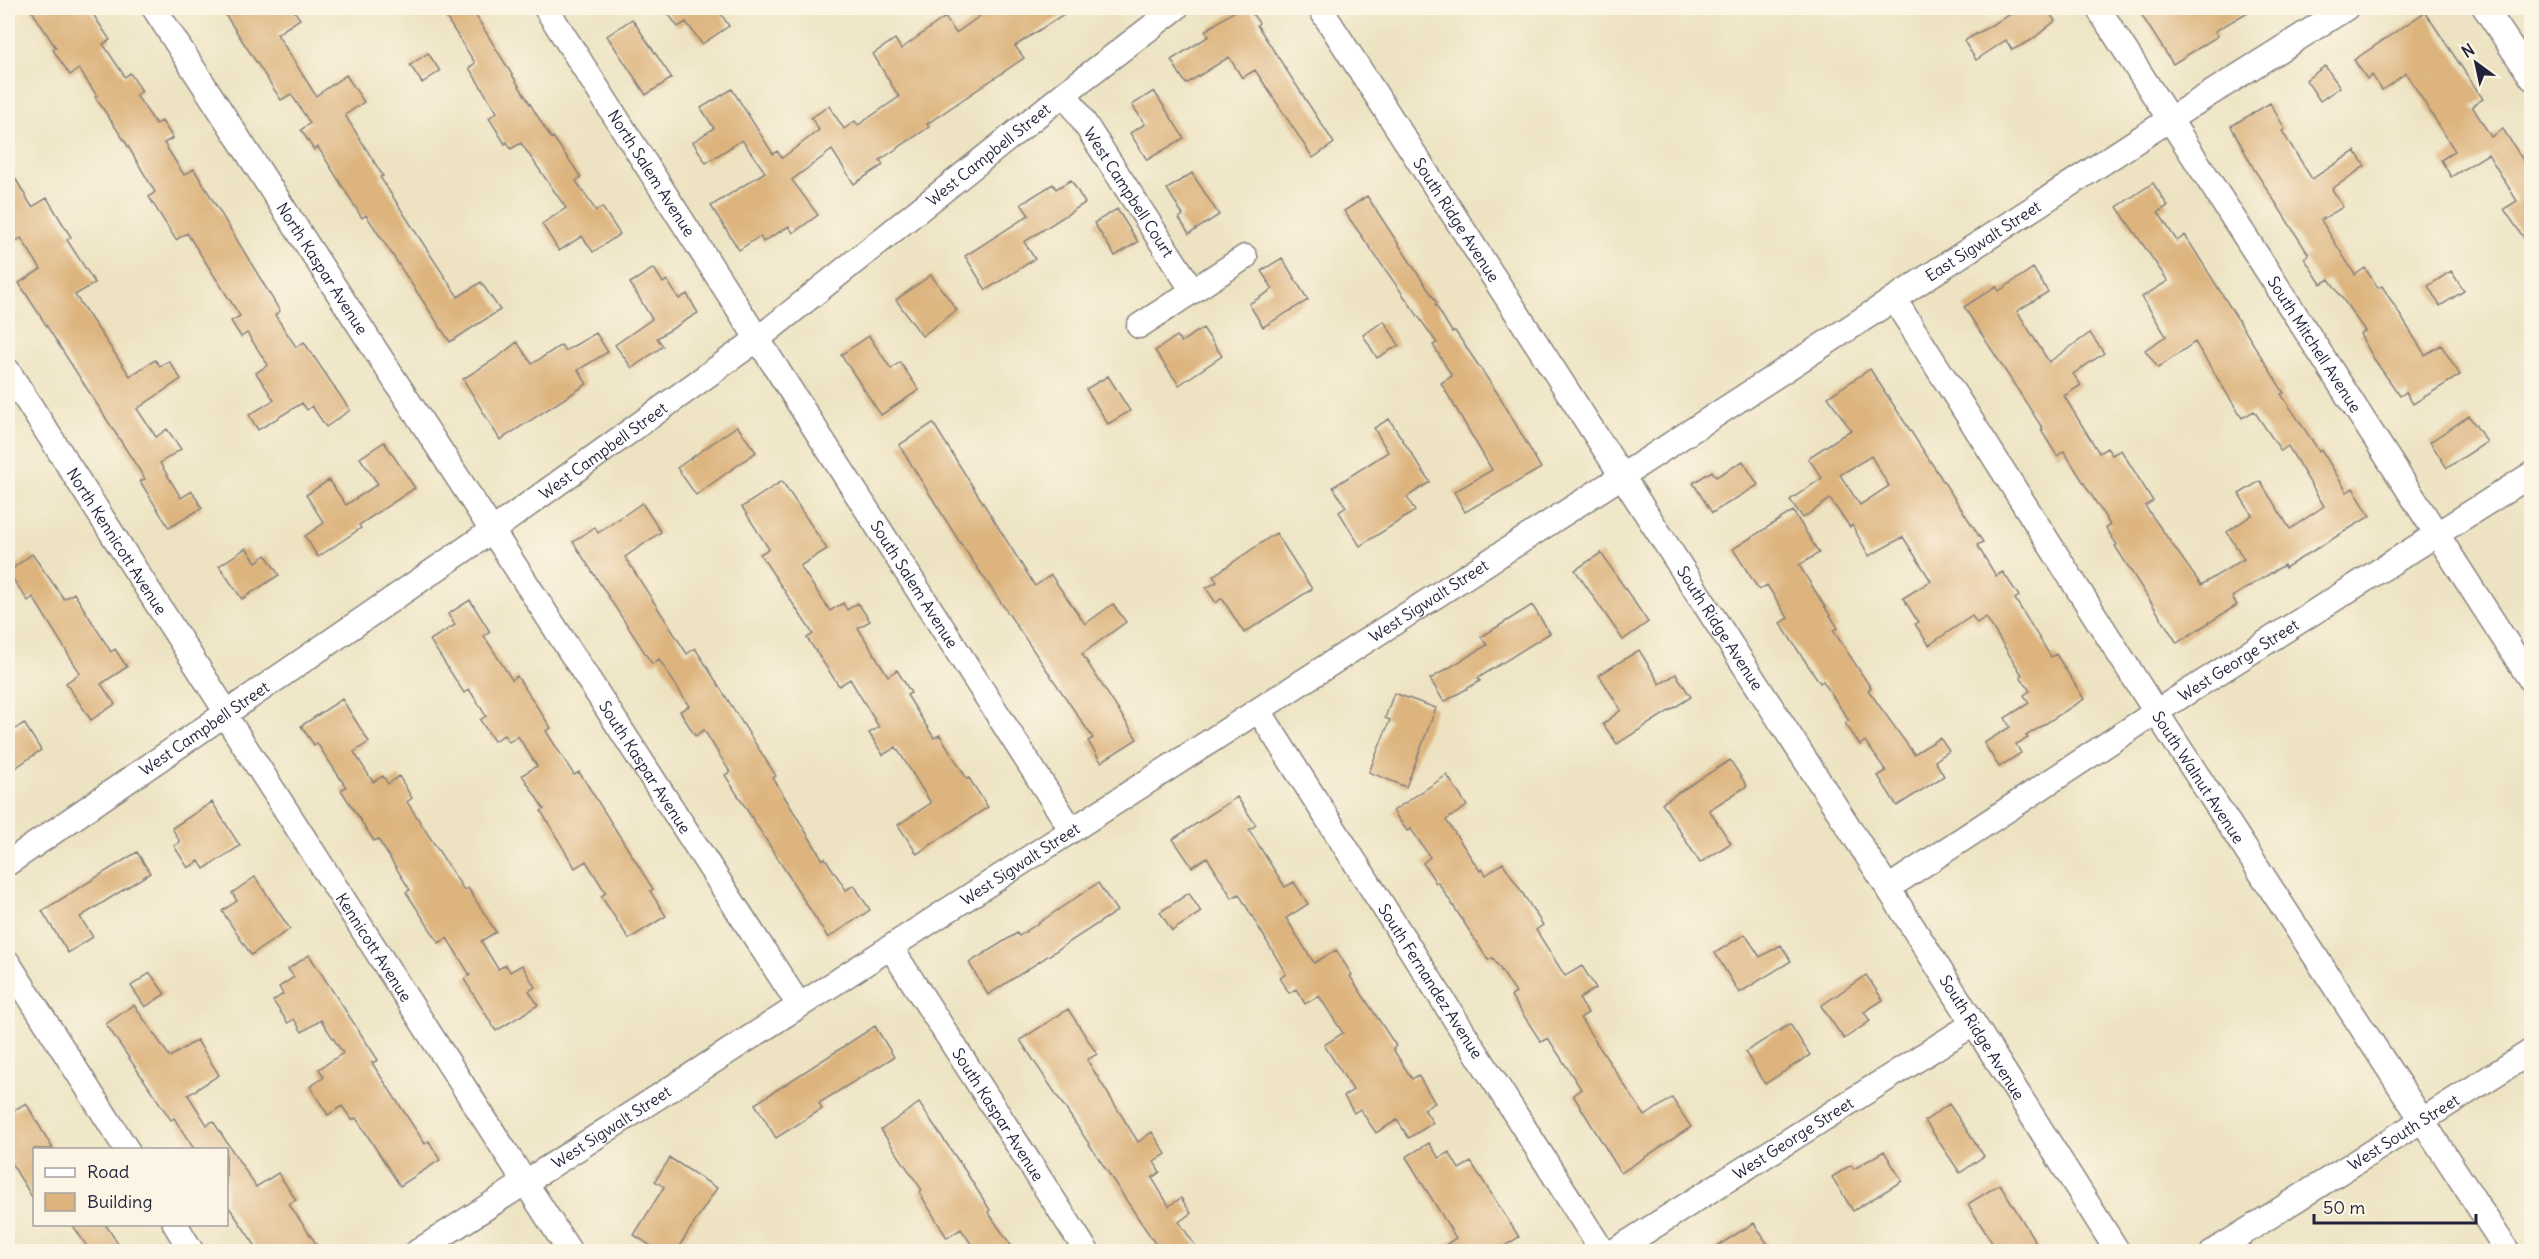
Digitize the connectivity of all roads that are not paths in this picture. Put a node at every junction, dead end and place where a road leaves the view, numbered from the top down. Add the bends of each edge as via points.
1 (154, 8) edge
2 (546, 8) edge
3 (1176, 8) edge
4 (1320, 8) edge
5 (2098, 8) edge
6 (2346, 8) edge
7 (2485, 8) edge
8 (2532, 78) edge
9 (1065, 93) junction
10 (2170, 119) junction
11 (1245, 257) dead end
12 (1193, 291) junction
13 (1894, 299) junction
14 (1139, 326) dead end
15 (759, 338) junction
16 (8, 371) edge
17 (2532, 474) edge
18 (1622, 476) junction
19 (493, 530) junction
20 (2436, 536) junction
21 (2532, 682) edge
22 (1259, 711) junction
23 (227, 712) junction
24 (2156, 712) junction
25 (1071, 829) junction
26 (8, 863) edge
27 (1888, 888) junction
28 (891, 948) junction
29 (8, 963) edge
30 (799, 1005) junction
31 (1973, 1023) junction
32 (2532, 1051) edge
33 (2424, 1120) junction
34 (126, 1148) edge
35 (525, 1182) junction
36 (176, 1226) edge
37 (192, 1251) edge
38 (417, 1251) edge
39 (570, 1251) edge
40 (1087, 1251) edge
41 (1603, 1251) edge
42 (1613, 1251) edge
43 (2118, 1251) edge
44 (2213, 1251) edge
45 (2508, 1251) edge

1 - 19 street, North Kaspar Avenue
2 - 15 street, North Salem Avenue
3 - 9 street, West Campbell Street
4 - 18 street, South Ridge Avenue
5 - 10 street, South Mitchell Avenue
6 - 10 street, East Sigwalt Street
7 - 8 street
9 - 12 street, West Campbell Court
9 - 15 street, West Campbell Street
10 - 13 street, East Sigwalt Street
10 - 20 street, South Mitchell Avenue
11 - 12 street
12 - 14 street
13 - 18 street, East Sigwalt Street
13 - 24 street, South Walnut Avenue
15 - 19 street, West Campbell Street
15 - 25 street, South Salem Avenue
16 - 23 street, North Kennicott Avenue
17 - 20 street, West George Street
18 - 22 street, West Sigwalt Street
18 - 27 street, South Ridge Avenue
19 - 23 street, West Campbell Street
19 - 30 street, South Kaspar Avenue
20 - 21 street, South Mitchell Avenue
20 - 24 street, West George Street
22 - 25 street, West Sigwalt Street
22 - 41 street, South Fernandez Avenue
23 - 26 street, West Campbell Street
23 - 35 street, Kennicott Avenue via 226,717
24 - 27 street, West George Street
24 - 33 street, South Walnut Avenue
25 - 28 street, West Sigwalt Street
27 - 31 street, South Ridge Avenue
28 - 30 street, West Sigwalt Street
28 - 40 street, South Kaspar Avenue
29 - 34 street
30 - 35 street, West Sigwalt Street
31 - 42 street, West George Street
31 - 43 street, South Ridge Avenue
32 - 33 street, West South Street
33 - 44 street, West South Street
33 - 45 street, South Walnut Avenue
35 - 38 street, West Sigwalt Street
35 - 39 street, Kennicott Avenue
36 - 37 street

